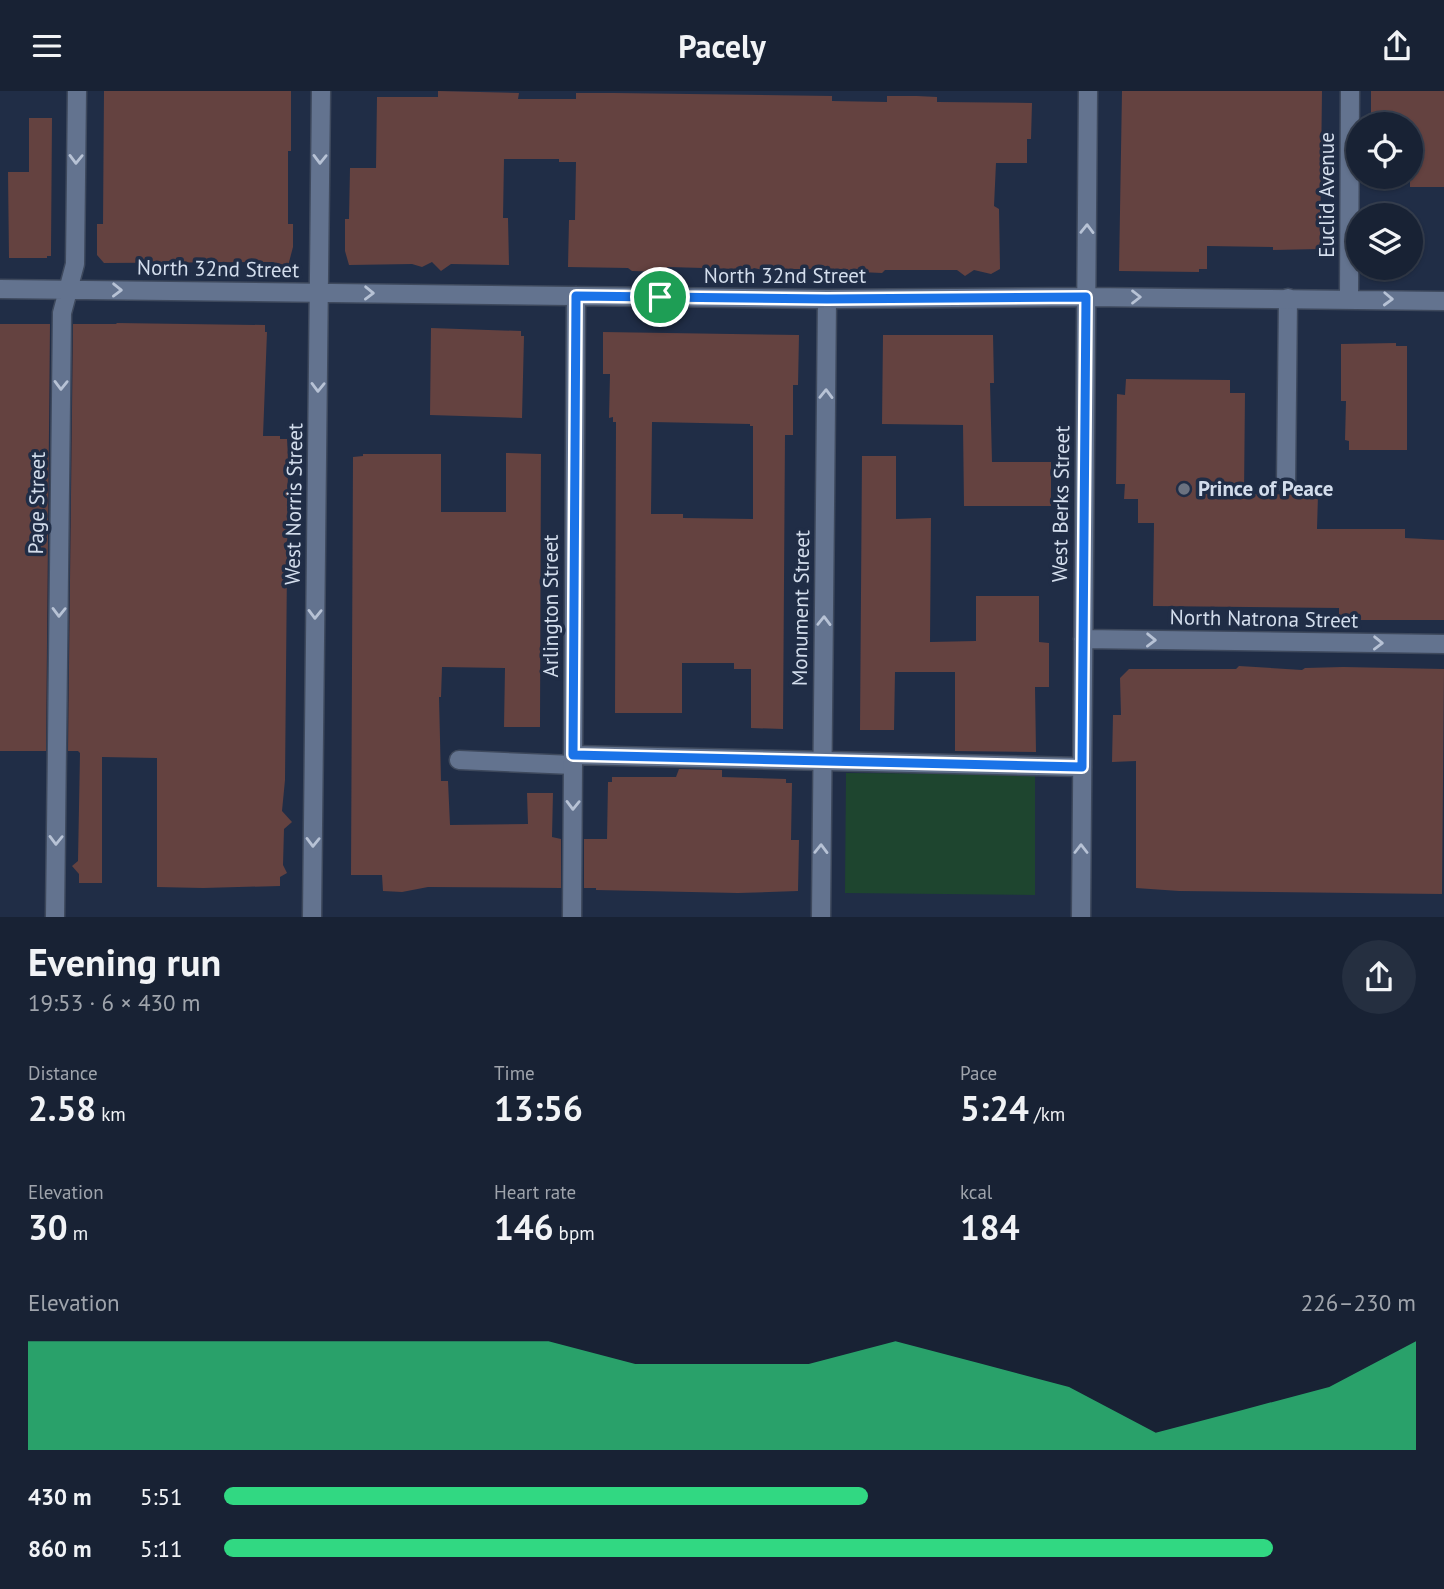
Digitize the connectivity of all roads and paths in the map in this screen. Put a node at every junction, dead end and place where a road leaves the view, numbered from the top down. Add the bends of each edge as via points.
1 (77, 91) edge
2 (321, 91) edge
3 (1088, 91) edge
4 (1350, 91) edge
5 (0, 289) edge
6 (68, 289) junction
7 (318, 292) junction
8 (576, 296) junction
9 (1086, 297) junction
10 (1288, 298) junction
11 (1349, 298) junction
12 (827, 299) junction
13 (1444, 301) edge
14 (1286, 483) dead end
15 (1083, 639) junction
16 (1444, 644) edge
17 (459, 760) dead end
18 (573, 760) junction
19 (822, 761) junction
20 (1082, 767) junction
21 (55, 917) edge
22 (312, 917) edge
23 (572, 917) edge
24 (821, 917) edge
25 (1081, 917) edge

1 -> 6 street, Page Street via 75,264
2 -> 7 street, West Norris Street
9 -> 3 street, West Berks Street
4 - 11 street, Euclid Avenue
5 - 6 street, North 32nd Street
6 -> 7 street, North 32nd Street
6 -> 21 street, Page Street via 62,313
7 -> 8 street, North 32nd Street
7 -> 22 street, West Norris Street
8 - 12 street, North 32nd Street
8 - 18 street, Arlington Street
9 -> 10 street, North 32nd Street
9 - 12 street, North 32nd Street
9 - 15 street, West Berks Street
10 - 11 street, North 32nd Street
10 - 14 street
11 -> 13 street, North 32nd Street
19 -> 12 street, Monument Street
15 -> 16 street, North Natrona Street
15 - 20 street, West Berks Street
17 - 18 street
18 - 19 street
18 -> 23 street, Arlington Street
19 - 20 street
24 -> 19 street, Monument Street
25 -> 20 street, West Berks Street

